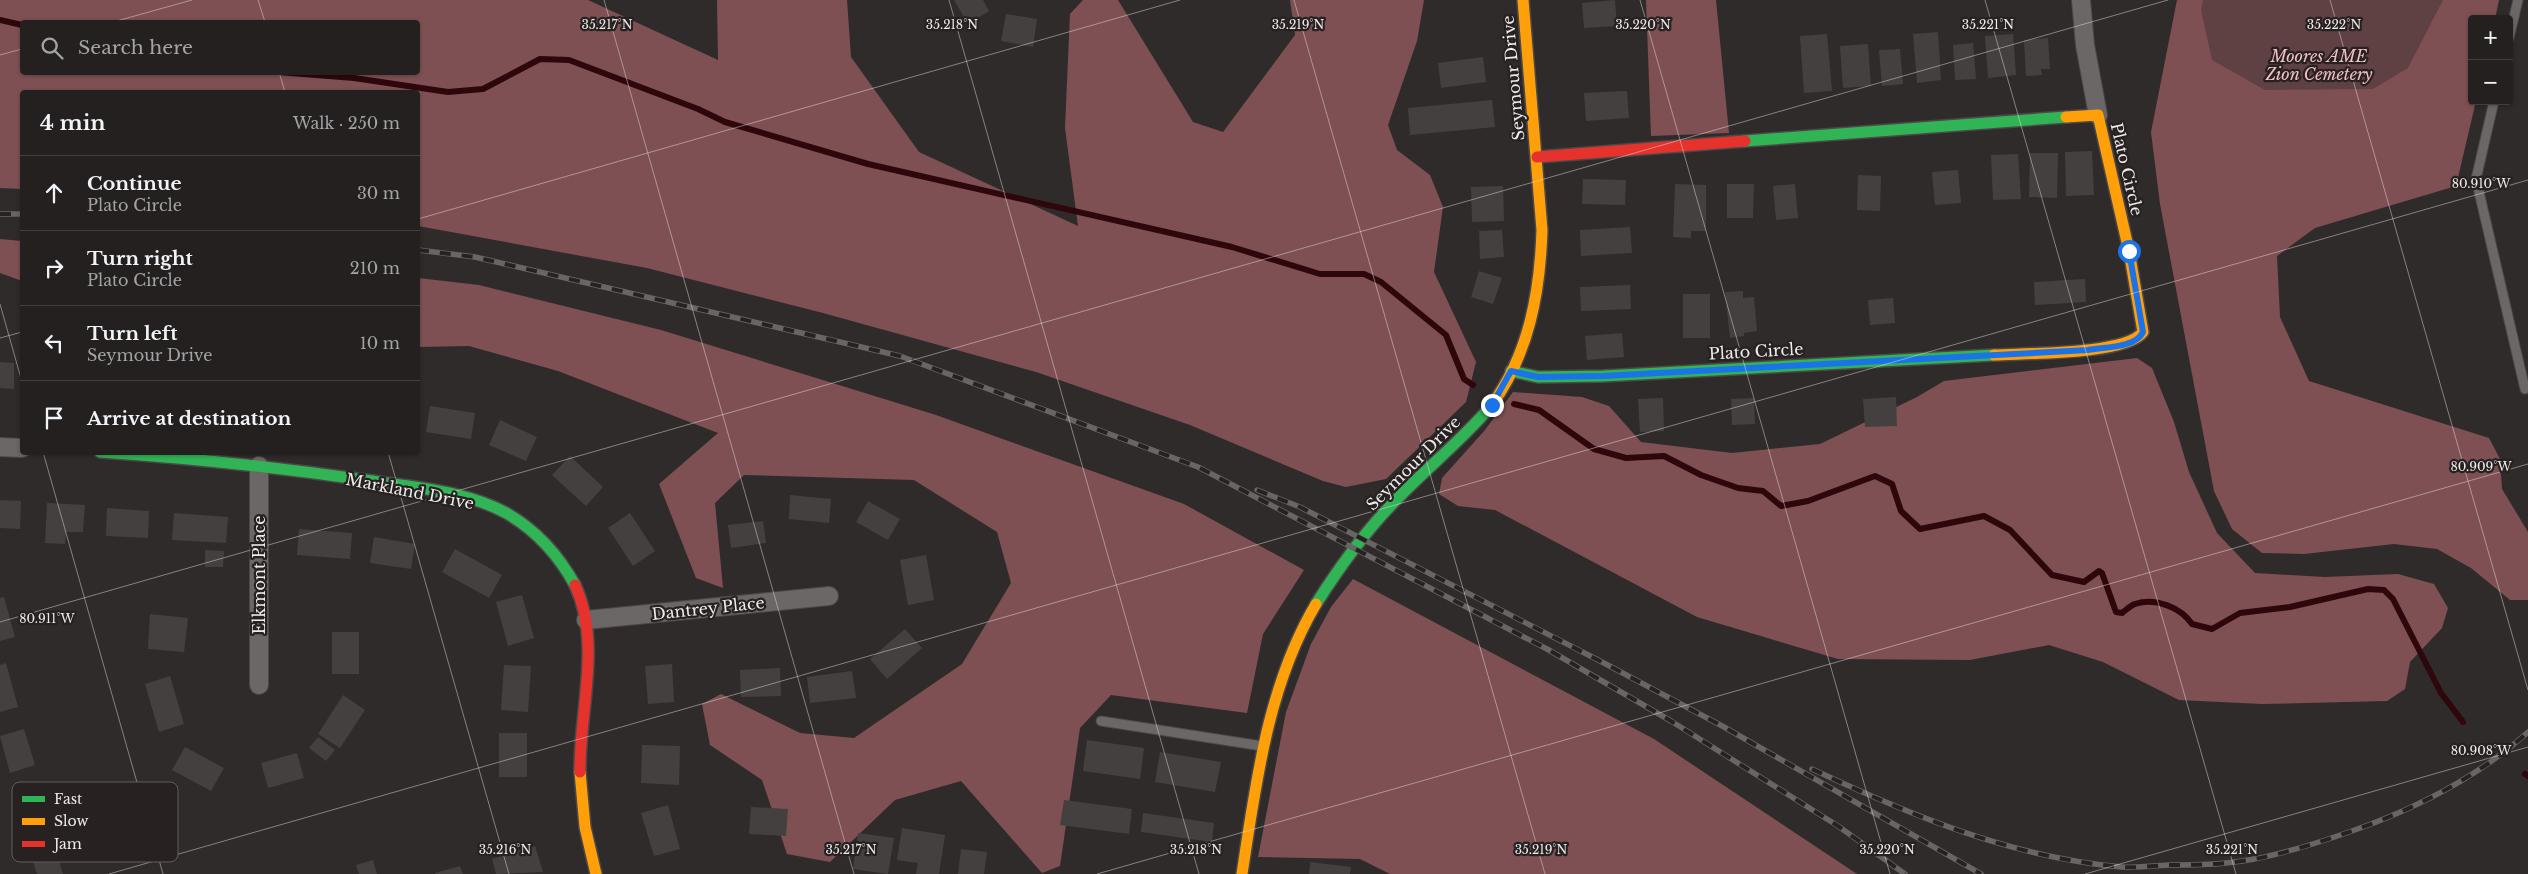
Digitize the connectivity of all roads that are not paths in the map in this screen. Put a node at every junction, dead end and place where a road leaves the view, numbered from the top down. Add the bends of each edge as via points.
1 (1523, 0) edge
2 (2081, 0) edge
3 (2518, 0) edge
4 (2513, 21) edge
5 (2493, 105) edge
6 (2098, 115) junction
7 (1536, 157) junction
8 (1511, 371) junction
9 (2525, 388) dead end
10 (0, 447) edge
11 (20, 448) edge
12 (134, 455) edge
13 (260, 466) junction
14 (830, 596) dead end
15 (586, 620) junction
16 (259, 684) dead end
17 (1101, 722) dead end
18 (1264, 746) junction
19 (596, 874) edge
20 (1242, 874) edge

1 - 7 street, Seymour Drive
2 - 6 street
3 - 4 lane
5 - 9 lane via 2476,179
6 - 7 street, Plato Circle
6 - 8 street, Plato Circle via 2143,323 2140,338 2130,343 2088,350 1603,376 1538,377
7 - 8 street, Seymour Drive via 1542,230 1539,291 1528,334
8 - 18 street, Seymour Drive via 1492,405 1385,512 1334,578 1287,662 1274,700
10 - 11 street
12 - 13 street, Markland Drive
13 - 15 street, Markland Drive via 458,496 506,513 545,543 559,560 572,581
13 - 16 street, Elkmont Place
14 - 15 street, Dantrey Place
15 - 19 street, Markland Drive via 579,789
17 - 18 lane
18 - 20 street, Seymour Drive

